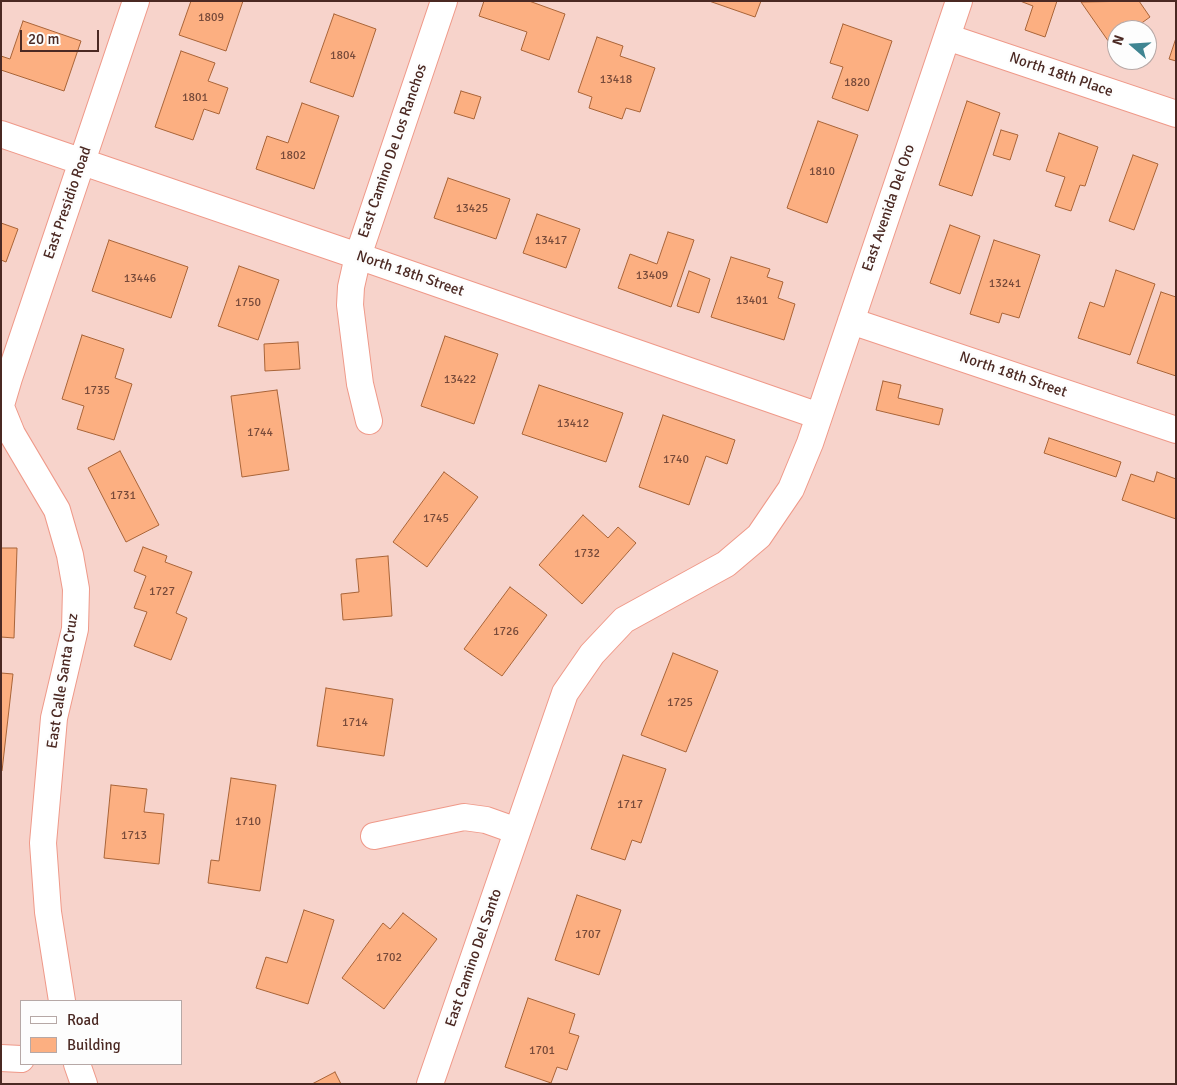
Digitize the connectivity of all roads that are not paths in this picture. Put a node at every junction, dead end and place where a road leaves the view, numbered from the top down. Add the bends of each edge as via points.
1 (136, 1) edge
2 (444, 1) edge
3 (959, 1) edge
4 (946, 37) junction
5 (1176, 114) edge
6 (1, 134) edge
7 (82, 163) junction
8 (358, 256) junction
9 (851, 320) junction
10 (1, 406) edge
11 (819, 416) junction
12 (369, 421) dead end
13 (1176, 430) edge
14 (517, 831) junction
15 (374, 836) dead end
16 (62, 1000) edge
17 (1, 1058) edge
18 (20, 1060) edge
19 (77, 1065) edge
20 (84, 1084) edge
21 (430, 1084) edge

1 - 7 street, East Presidio Road
2 - 8 street, East Camino De Los Ranchos
3 - 4 street, East Avenida Del Oro
4 - 5 street, North 18th Place
4 - 9 street, East Avenida Del Oro
6 - 7 street, North 18th Street
7 - 8 street, North 18th Street
7 - 10 street, East Presidio Road
8 - 11 street, North 18th Street
8 - 12 street, East Camino De Los Ranchos via 350,287 350,305 360,384
9 - 11 street, East Avenida Del Oro
9 - 13 street, North 18th Street
10 - 16 street, East Calle Santa Cruz via 12,434 57,510 76,589 75,629 54,718 43,843 48,912
11 - 14 street, East Camino Del Santo via 791,489 760,536 726,564 624,620 592,654 565,693
14 - 15 street via 486,820 464,817
14 - 21 street, East Camino Del Santo
17 - 18 street
19 - 20 street

